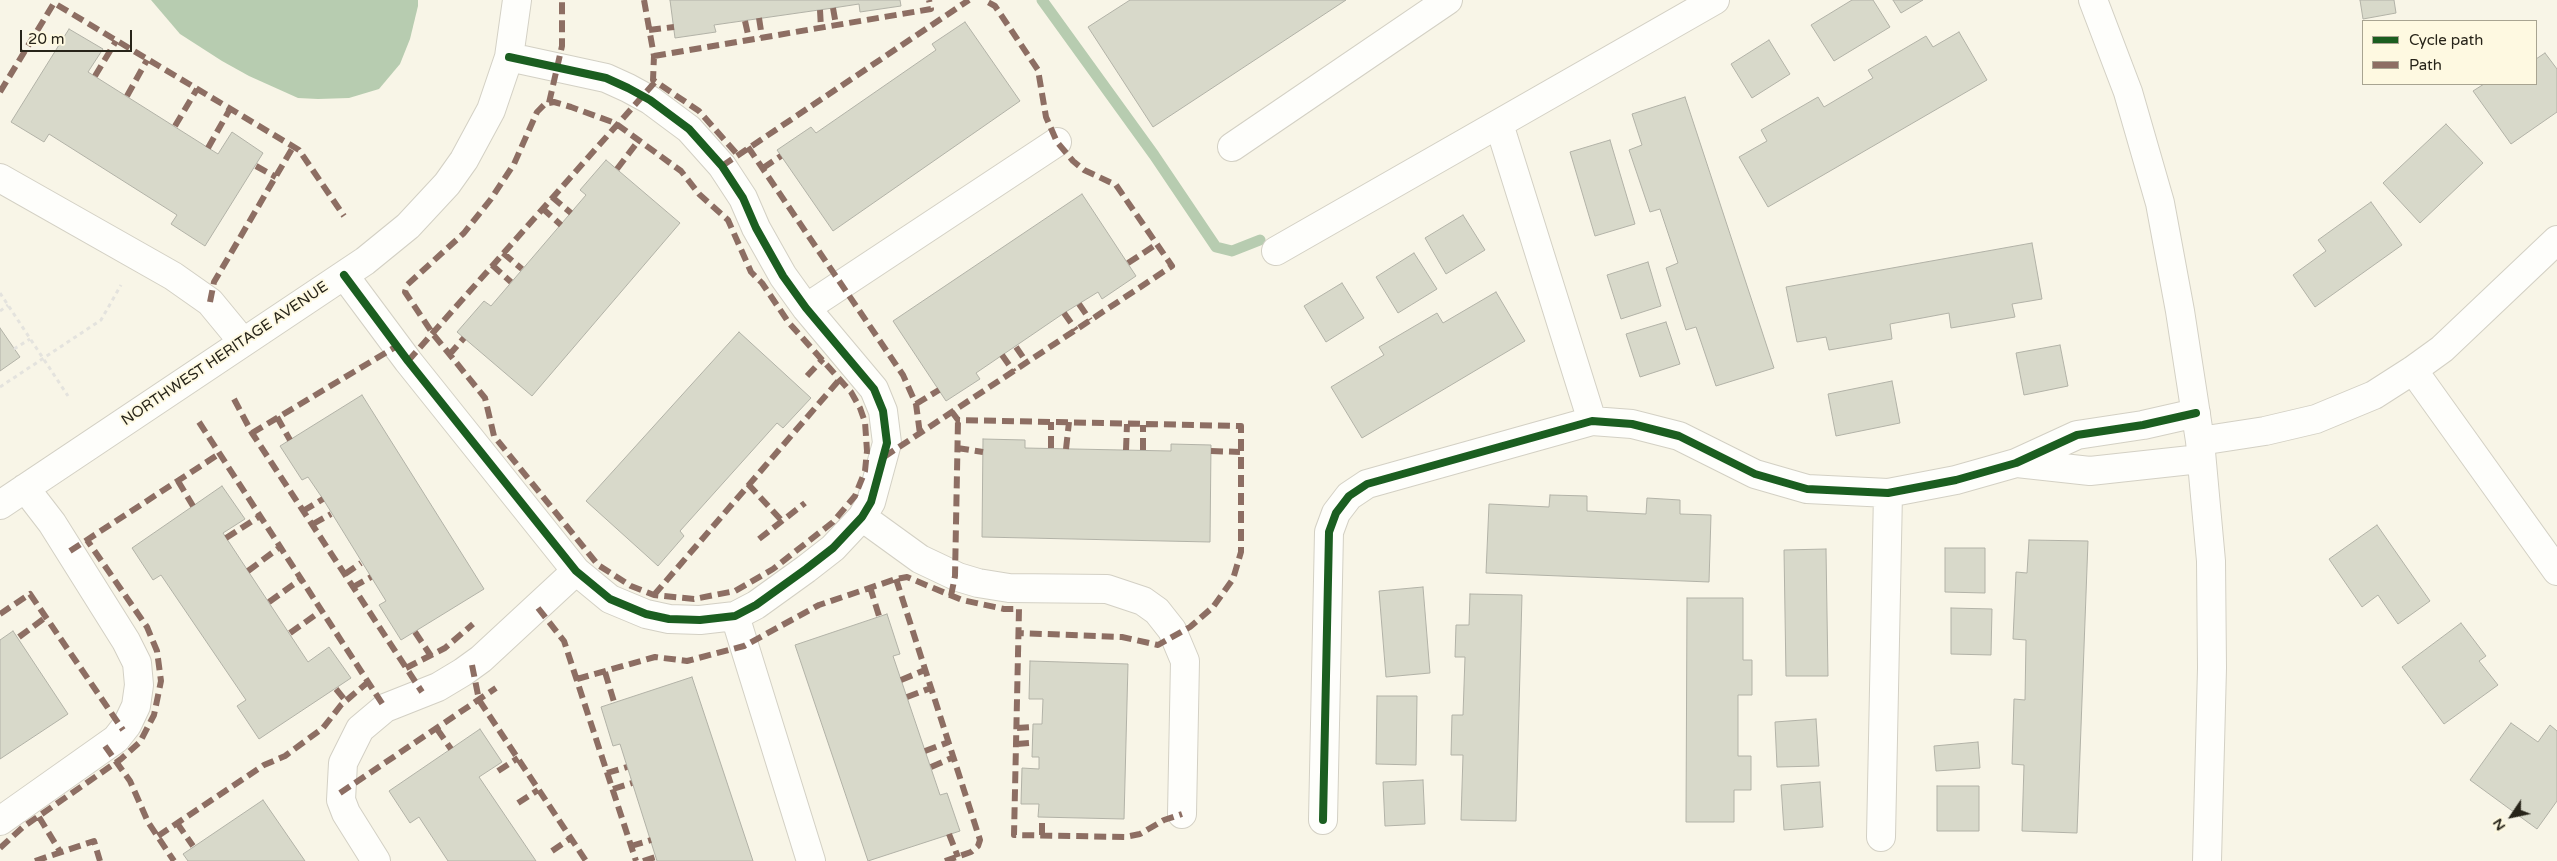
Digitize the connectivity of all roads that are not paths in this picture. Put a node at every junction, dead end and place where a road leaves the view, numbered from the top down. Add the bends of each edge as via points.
1 (517, 0) edge
2 (1448, 0) edge
3 (1715, 0) edge
4 (2093, 0) edge
5 (509, 57) junction
6 (1499, 124) junction
7 (1057, 142) dead end
8 (1232, 148) dead end
9 (0, 178) edge
10 (2557, 240) edge
11 (1276, 251) dead end
12 (344, 275) junction
13 (806, 308) junction
14 (243, 342) junction
15 (2413, 370) junction
16 (2196, 413) junction
17 (1592, 421) junction
18 (2200, 450) junction
19 (2016, 463) junction
20 (25, 488) junction
21 (1888, 493) junction
22 (0, 505) edge
23 (862, 517) junction
24 (2557, 571) edge
25 (576, 572) junction
26 (735, 616) junction
27 (1182, 814) dead end
28 (1323, 820) dead end
29 (0, 821) edge
30 (1881, 837) dead end
31 (376, 861) edge
32 (812, 861) edge
33 (2207, 861) edge

1 - 5 street, NORTHWEST HERITAGE AVENUE
2 - 8 street
3 - 6 street
4 - 16 street via 2128,92 2160,203
5 - 12 street, NORTHWEST HERITAGE AVENUE via 486,118 447,184 388,244
5 - 13 street via 606,78 650,100 688,129 722,166 743,198 783,276
6 - 11 street
6 - 17 street
7 - 13 street
9 - 14 street via 173,276 210,302
10 - 15 street via 2442,349
12 - 14 street, NORTHWEST HERITAGE AVENUE
12 - 25 street via 408,361
13 - 23 street via 859,368 874,389 883,411 887,443 871,502
14 - 20 street, NORTHWEST HERITAGE AVENUE
15 - 18 street via 2374,394 2316,418
15 - 24 street
16 - 18 street
16 - 19 street via 2077,435
17 - 21 street via 1632,424 1679,436 1755,474 1807,489
17 - 28 street via 1367,484 1349,496 1336,513 1329,532
18 - 19 street via 2090,471
18 - 33 street via 2211,561
19 - 21 street via 1956,480
20 - 22 street, NORTHWEST HERITAGE AVENUE
20 - 29 street via 52,523 126,641 137,663 139,685 136,706 116,739
21 - 30 street
23 - 26 street via 834,548 789,582
23 - 27 street via 920,559 978,584 1008,588 1108,589 1143,601 1157,611 1172,630 1185,661
25 - 26 street via 610,599 646,614 669,620
25 - 31 street via 472,666 438,687 385,708 360,729 343,763 340,793 346,813
26 - 32 street

